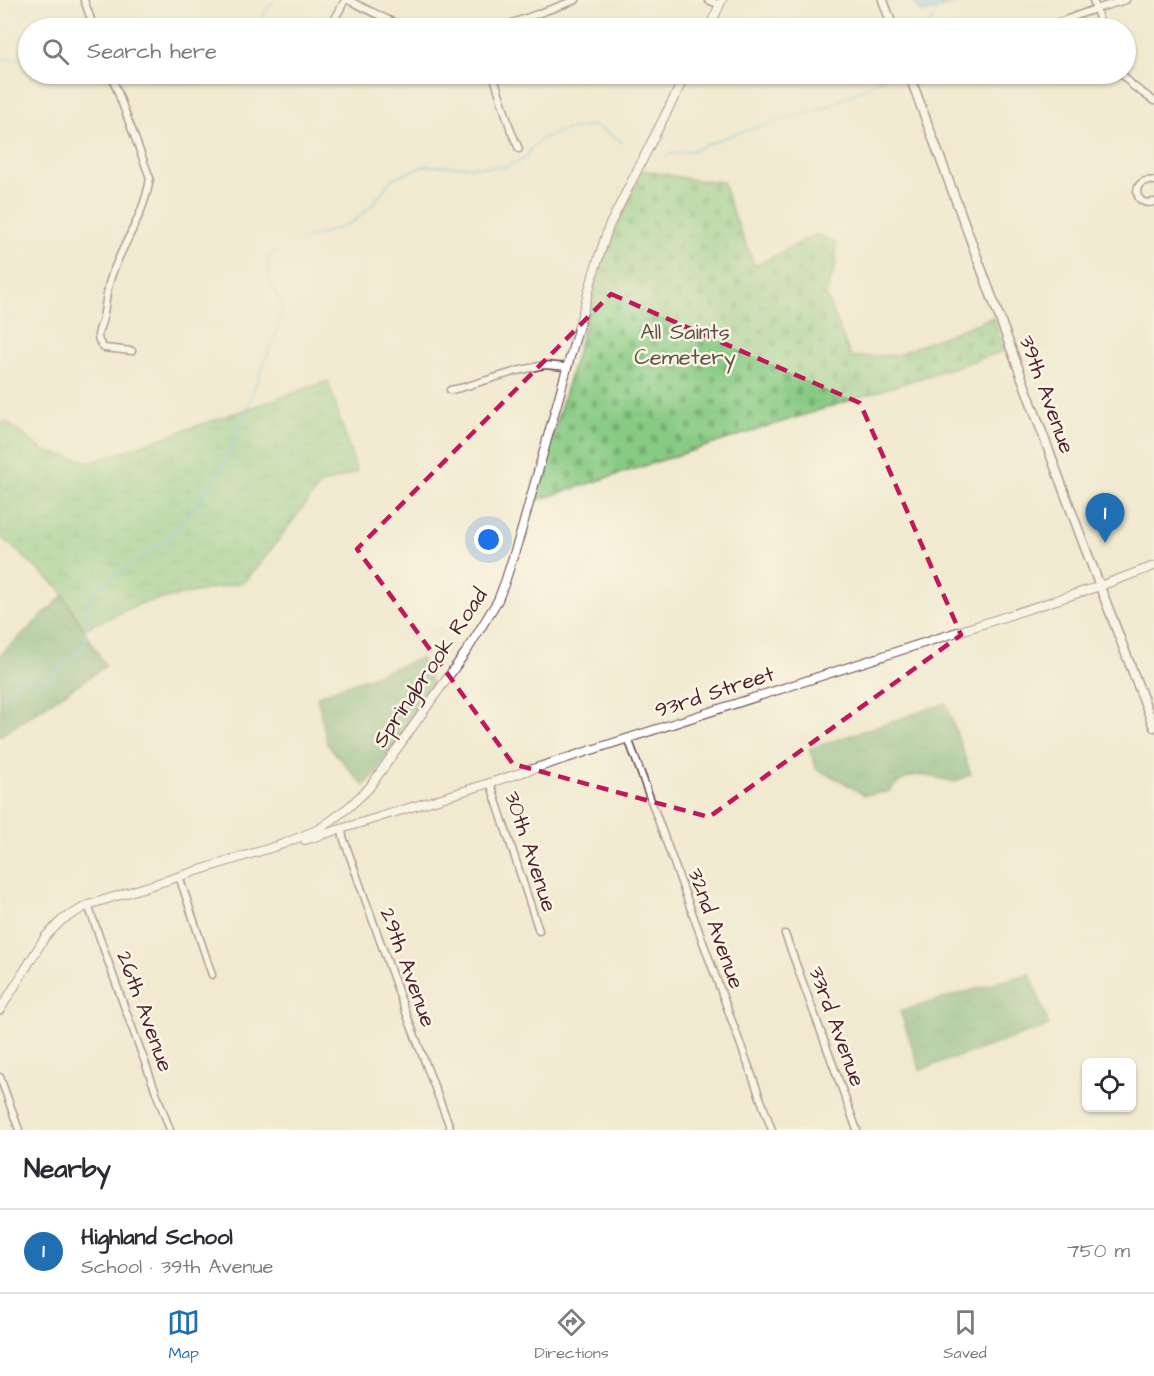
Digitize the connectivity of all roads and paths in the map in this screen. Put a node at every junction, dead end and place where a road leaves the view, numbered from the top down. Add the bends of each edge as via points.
1 (84, 0) edge
2 (347, 0) edge
3 (576, 0) edge
4 (708, 0) edge
5 (883, 0) edge
6 (889, 0) edge
7 (1093, 0) edge
8 (1126, 0) edge
9 (721, 2) edge
10 (1095, 9) junction
11 (90, 18) edge
12 (336, 18) edge
13 (384, 18) edge
14 (526, 18) edge
15 (714, 18) edge
16 (889, 18) edge
17 (892, 18) edge
18 (1070, 18) edge
19 (1098, 18) edge
20 (115, 84) edge
21 (496, 84) edge
22 (681, 84) edge
23 (913, 84) edge
24 (1131, 84) edge
25 (1154, 101) edge
26 (519, 149) dead end
27 (1154, 181) edge
28 (1154, 202) edge
29 (132, 351) dead end
30 (568, 367) junction
31 (450, 390) dead end
32 (1154, 566) edge
33 (1100, 585) junction
34 (1154, 727) edge
35 (628, 738) junction
36 (490, 782) junction
37 (339, 815) junction
38 (342, 829) junction
39 (283, 844) junction
40 (179, 876) junction
41 (88, 905) junction
42 (539, 931) dead end
43 (785, 934) dead end
44 (212, 975) dead end
45 (0, 1010) edge
46 (0, 1077) edge
47 (19, 1130) edge
48 (170, 1130) edge
49 (451, 1130) edge
50 (772, 1130) edge
51 (857, 1130) edge

1 - 11 street
2 - 12 street
2 - 13 street
3 - 14 street
4 - 9 street
5 - 16 main road
6 - 17 main road
7 - 10 street
8 - 10 street
9 - 15 street
10 - 18 street
10 - 19 street
20 - 29 street via 150,178 142,210 106,293 98,336 104,348
21 - 26 street
22 - 30 street, Springbrook Road via 609,226
23 - 33 main road, 39th Avenue
24 - 25 street
27 - 28 street via 1146,180 1137,191 1143,201
30 - 31 street via 544,365
30 - 37 street, Springbrook Road via 498,600 378,776
32 - 33 street, 93rd Street
33 - 34 main road, 39th Avenue
33 - 35 street, 93rd Street
35 - 36 street, 93rd Street
35 - 50 street, 32nd Avenue
36 - 38 street, 93rd Street
36 - 42 street, 30th Avenue
37 - 38 street, 29th Avenue
37 - 39 street, Springbrook Road via 319,829
38 - 39 street, 93rd Street
38 - 49 street, 29th Avenue
39 - 40 street, Springbrook Road
40 - 41 street, Springbrook Road
40 - 44 street
41 - 45 street, Springbrook Road via 62,920 45,937
41 - 48 street, 26th Avenue
43 - 51 street, 33rd Avenue
46 - 47 street

